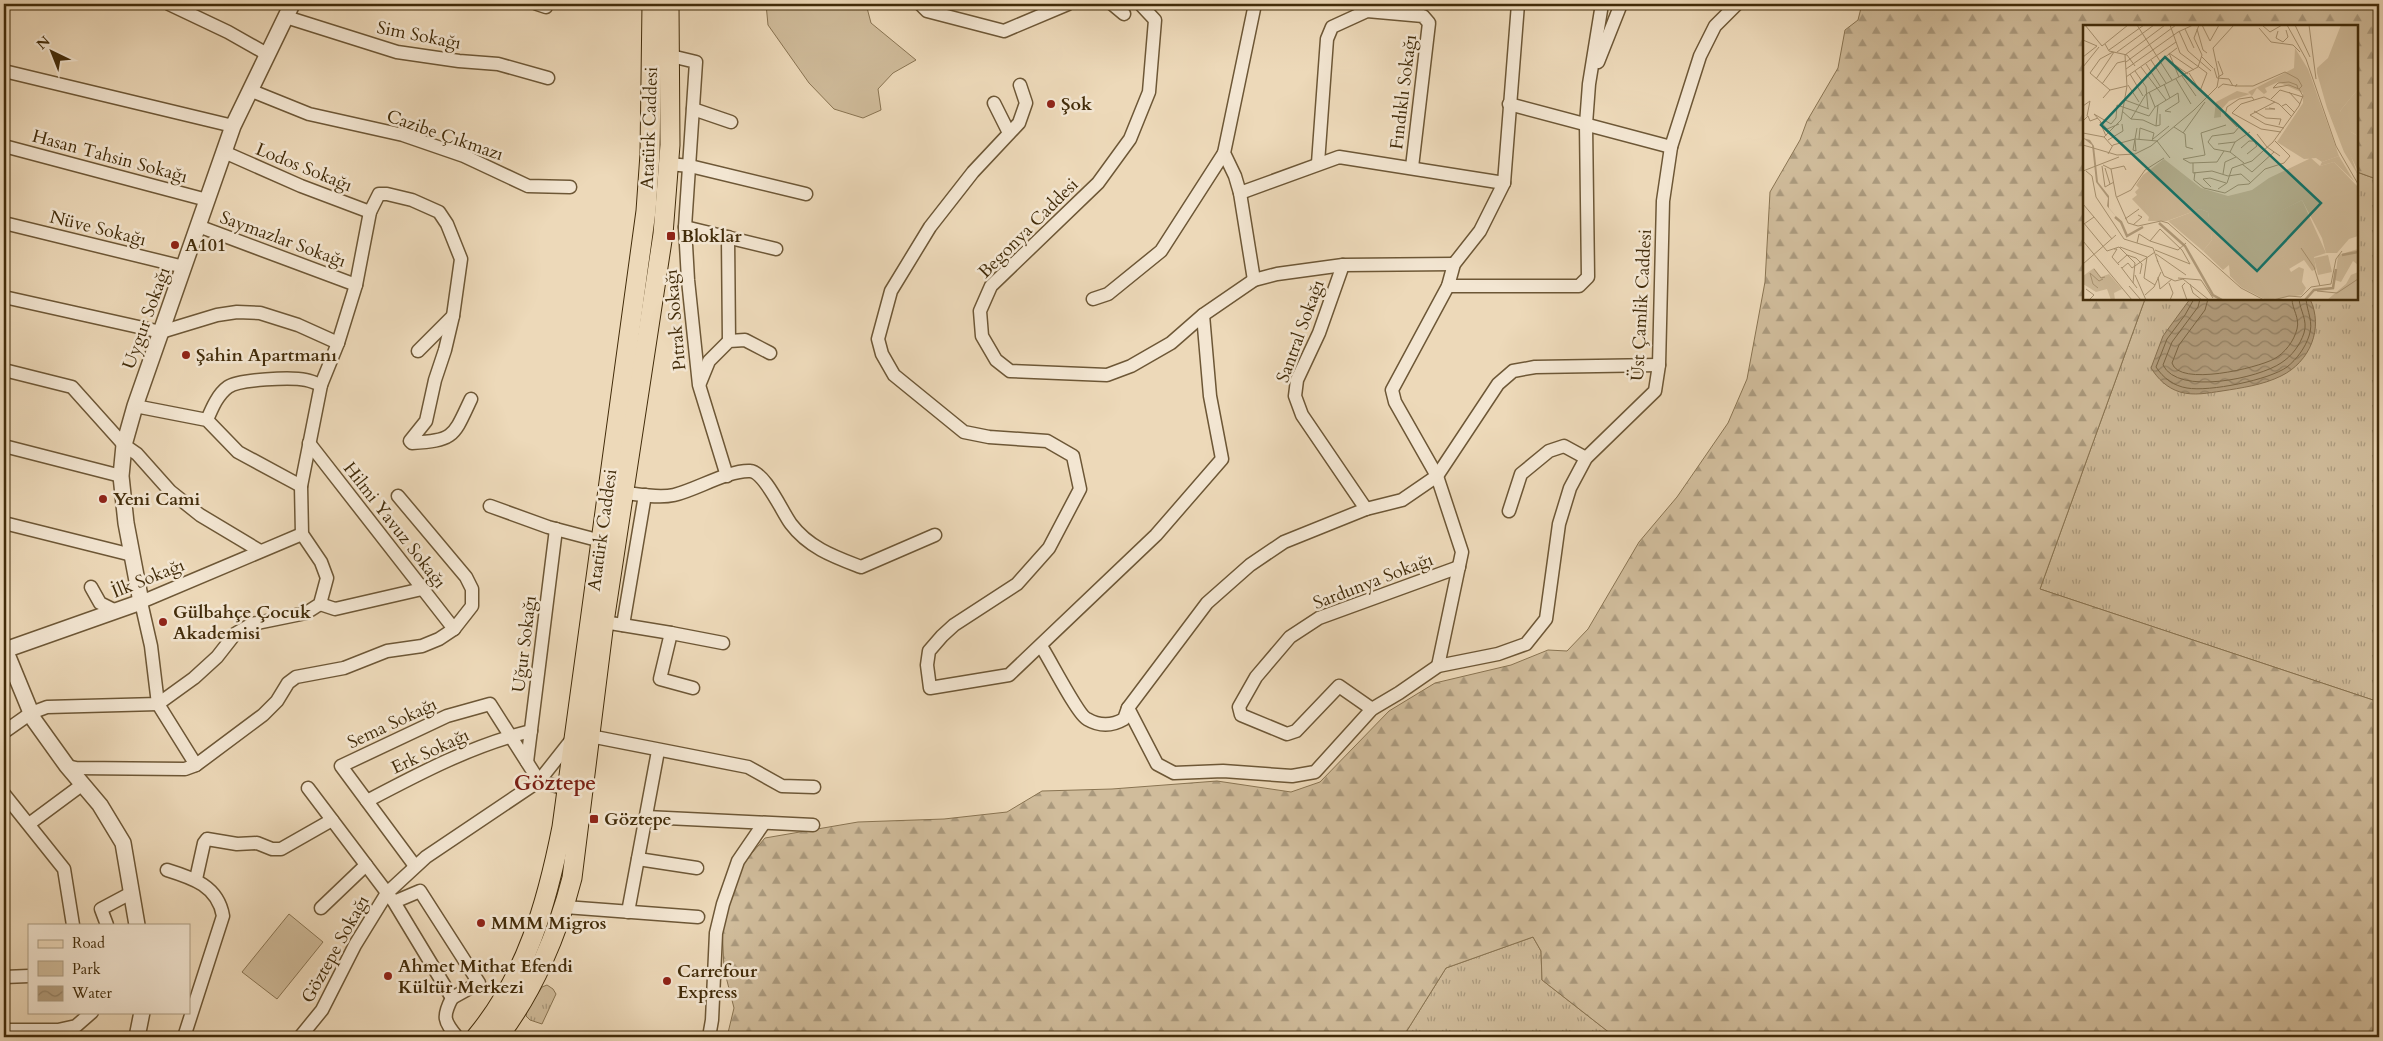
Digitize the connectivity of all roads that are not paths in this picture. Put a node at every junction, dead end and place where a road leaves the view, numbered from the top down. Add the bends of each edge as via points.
1 (169, 4) edge
2 (652, 4) edge
3 (669, 4) edge
4 (920, 4) edge
5 (1068, 4) edge
6 (1112, 4) edge
7 (1255, 4) edge
8 (1518, 4) edge
9 (1602, 4) edge
10 (1621, 4) edge
11 (1737, 4) edge
12 (1141, 5) edge
13 (289, 10) edge
14 (1124, 14) dead end
15 (267, 54) junction
16 (671, 56) junction
17 (4, 71) edge
18 (548, 78) dead end
19 (1589, 84) junction
20 (1020, 85) dead end
21 (252, 91) junction
22 (994, 103) dead end
23 (1509, 104) junction
24 (693, 109) junction
25 (731, 122) dead end
26 (1586, 124) junction
27 (233, 126) junction
28 (1009, 133) junction
29 (4, 146) edge
30 (1671, 147) junction
31 (224, 152) junction
32 (1224, 153) junction
33 (1318, 163) junction
34 (669, 164) junction
35 (690, 166) junction
36 (1412, 167) junction
37 (1504, 183) junction
38 (570, 187) dead end
39 (1240, 193) junction
40 (806, 194) dead end
41 (207, 200) junction
42 (370, 212) junction
43 (4, 222) edge
44 (198, 226) junction
45 (685, 227) junction
46 (728, 237) junction
47 (776, 249) dead end
48 (1454, 264) junction
49 (1343, 266) junction
50 (184, 267) junction
51 (1254, 280) junction
52 (356, 285) junction
53 (1448, 286) junction
54 (4, 298) edge
55 (1093, 299) dead end
56 (1203, 315) junction
57 (453, 316) junction
58 (161, 332) junction
59 (728, 341) junction
60 (338, 343) junction
61 (418, 351) dead end
62 (770, 353) dead end
63 (1659, 365) junction
64 (4, 370) edge
65 (321, 385) junction
66 (699, 385) junction
67 (471, 399) dead end
68 (135, 406) junction
69 (207, 420) junction
70 (309, 442) junction
71 (124, 445) junction
72 (4, 446) edge
73 (1586, 458) junction
74 (121, 476) junction
75 (727, 476) junction
76 (1437, 476) junction
77 (301, 486) junction
78 (616, 492) junction
79 (645, 495) junction
80 (398, 496) dead end
81 (490, 506) dead end
82 (1366, 509) junction
83 (1508, 511) dead end
84 (4, 523) edge
85 (556, 529) junction
86 (302, 534) junction
87 (935, 535) dead end
88 (600, 541) junction
89 (260, 551) junction
90 (132, 555) junction
91 (1459, 568) junction
92 (91, 587) dead end
93 (422, 589) junction
94 (141, 602) junction
95 (320, 604) junction
96 (116, 611) junction
97 (604, 622) junction
98 (623, 626) junction
99 (454, 629) junction
100 (671, 633) junction
101 (722, 644) dead end
102 (1041, 646) junction
103 (4, 648) edge
104 (1438, 666) junction
105 (693, 688) dead end
106 (158, 704) junction
107 (1128, 708) junction
108 (1372, 709) junction
109 (31, 713) junction
110 (532, 730) junction
111 (4, 732) edge
112 (510, 736) junction
113 (582, 737) junction
114 (658, 751) junction
115 (527, 762) junction
116 (196, 765) junction
117 (67, 766) junction
118 (540, 781) junction
119 (83, 784) junction
120 (814, 787) dead end
121 (308, 788) dead end
122 (566, 789) junction
123 (4, 794) edge
124 (367, 801) junction
125 (646, 818) junction
126 (332, 820) junction
127 (764, 823) junction
128 (29, 824) junction
129 (813, 825) dead end
130 (638, 859) junction
131 (366, 865) junction
132 (415, 866) junction
133 (697, 868) dead end
134 (167, 870) dead end
135 (196, 879) junction
136 (131, 893) junction
137 (390, 898) junction
138 (565, 906) junction
139 (320, 908) dead end
140 (628, 912) junction
141 (698, 917) dead end
142 (73, 924) edge
143 (107, 924) edge
144 (137, 924) edge
145 (28, 976) edge
146 (4, 977) edge
147 (452, 998) junction
148 (90, 1014) edge
149 (142, 1014) edge
150 (4, 1030) edge
151 (137, 1037) edge
152 (184, 1037) edge
153 (300, 1037) edge
154 (458, 1037) edge
155 (476, 1037) edge
156 (498, 1037) edge
157 (709, 1037) edge

1 - 15 street
2 - 78 main road, Atatürk Caddesi via 646,211
3 - 16 main road, Atatürk Caddesi
4 - 5 street via 927,11 1004,31
6 - 14 street
7 - 32 street
8 - 23 street
9 - 19 street
10 - 19 street
11 - 30 street, Üst Çamlik Caddesi via 1715,26 1700,56
12 - 56 street, Begonya Caddesi via 1155,20 1149,92 1130,139 1098,183 991,286 980,311 982,336 996,360 1010,371 1107,375 1131,366 1171,343
13 - 15 street, Uygur Sokağı
13 - 18 street, Sim Sokağı via 397,52 498,64
15 - 21 street, Uygur Sokağı
16 - 24 street, Pıtrak Sokağı via 696,62
16 - 34 main road, Atatürk Caddesi
17 - 27 street
19 - 26 street
20 - 28 street via 1026,103 1019,123
21 - 27 street, Uygur Sokağı
21 - 38 street, Cazibe Çıkmazı via 309,114 404,135 464,156 528,186
22 - 28 street
23 - 26 street
23 - 37 street
24 - 25 street
24 - 35 street, Pıtrak Sokağı
26 - 30 street
26 - 53 street via 1588,277 1579,286
27 - 31 street, Uygur Sokağı
28 - 102 street via 930,227 891,291 878,339 894,375 964,432 1047,441 1072,456 1080,489 1049,548 1017,584 954,625 929,651 930,688 1009,675
29 - 41 street, Hasan Tahsin Sokağı
30 - 63 street, Üst Çamlik Caddesi via 1663,201
31 - 41 street, Uygur Sokağı
31 - 42 street, Lodos Sokağı
32 - 39 street
32 - 55 street via 1161,252 1108,294
33 - 36 street via 1339,157
33 - 36 street, Fındıklı Sokağı via 1327,39 1332,27 1367,11 1422,16 1429,22
33 - 39 street
34 - 35 street
34 - 78 main road, Atatürk Caddesi via 663,234
35 - 40 street
35 - 45 street, Pıtrak Sokağı
36 - 37 street
37 - 48 street via 1480,231
39 - 51 street
41 - 44 street, Uygur Sokağı
42 - 52 street
42 - 57 street via 379,194 388,194 439,212 461,259
43 - 50 street, Nüve Sokağı
44 - 50 street, Uygur Sokağı
44 - 52 street, Saymazlar Sokağı
45 - 46 street
45 - 66 street, Pıtrak Sokağı
46 - 47 street
46 - 59 street
48 - 49 street, Begonya Caddesi
48 - 53 street
49 - 51 street, Begonya Caddesi
49 - 82 street, Santral Sokağı via 1319,333 1297,380 1295,396 1302,415
50 - 58 street, Uygur Sokağı
51 - 56 street, Begonya Caddesi
52 - 60 street
53 - 76 street via 1392,390 1395,402
54 - 58 street
56 - 102 street via 1210,396 1222,459 1156,536
57 - 61 street
57 - 67 street via 426,421 410,441 438,442 450,437
58 - 60 street via 217,315 260,313
58 - 68 street, Uygur Sokağı
59 - 62 street via 745,340
59 - 66 street via 709,362
60 - 65 street
63 - 73 street, Üst Çamlik Caddesi via 1655,391
63 - 76 street via 1535,367 1513,371 1498,384
64 - 71 street via 72,387
65 - 69 street via 294,379 234,384 216,400
65 - 70 street
66 - 75 street, Pıtrak Sokağı
68 - 69 street
68 - 71 street, Uygur Sokağı
69 - 77 street via 238,452
70 - 77 street
70 - 93 street, Hilmi Yavuz Sokağı
71 - 74 street, Uygur Sokağı
71 - 89 street via 137,454 170,491 200,515
72 - 74 street
73 - 83 street via 1564,446 1549,451 1521,474
73 - 104 street, Üst Çamlik Caddesi via 1570,488 1559,524 1546,619 1526,644 1498,654
74 - 90 street, Uygur Sokağı
75 - 79 street via 673,496
75 - 87 street via 751,471 762,477 792,525 810,543 830,556 862,567
76 - 82 street via 1402,500
76 - 91 street via 1462,552
77 - 86 street
78 - 79 street
78 - 88 main road, Atatürk Caddesi
78 - 97 main road, Atatürk Caddesi
79 - 98 street
80 - 99 street, Hilmi Yavuz Sokağı via 466,577 472,589 472,606
81 - 85 street
82 - 107 street via 1284,542 1250,565 1207,603
84 - 90 street
85 - 88 street
85 - 110 street, Uğur Sokağı
86 - 89 street, İlk Sokağı
86 - 95 street via 321,562 327,578
88 - 113 main road, Atatürk Caddesi
89 - 94 street, İlk Sokağı
90 - 94 street, Uygur Sokağı
91 - 104 street
91 - 108 street, Sardunya Sokağı via 1319,618 1290,636 1256,677 1238,707 1241,714 1287,734 1296,731 1339,686
92 - 96 street via 100,604
93 - 95 street via 335,609
93 - 99 street, Hilmi Yavuz Sokağı
94 - 96 street, İlk Sokağı
94 - 106 street via 152,646
95 - 106 street via 306,613 252,624 235,634 217,657 194,678
96 - 103 street, İlk Sokağı
97 - 98 street
97 - 113 main road, Atatürk Caddesi
98 - 100 street
99 - 116 street, Hilmi Yavuz Sokağı via 422,646 387,651 344,668 296,677 263,715
100 - 101 street
100 - 105 street via 660,679
102 - 107 street via 1085,719 1102,725 1115,724 1124,719
103 - 109 street
104 - 108 street, Üst Çamlik Caddesi
106 - 109 street via 57,707
106 - 116 street
107 - 108 street, Üst Çamlik Caddesi via 1157,764 1174,773 1223,771 1292,776 1315,772
109 - 111 street
109 - 117 street
110 - 112 street, Erk Sokağı
110 - 115 street, Uğur Sokağı
112 - 115 street, Sema Sokağı
112 - 124 street, Erk Sokağı via 454,756
112 - 124 street, Sema Sokağı via 490,704 447,716 376,748 341,766
113 - 114 street
113 - 118 street, Göztepe Sokağı
113 - 122 main road, Atatürk Caddesi
113 - 138 main road, Atatürk Caddesi via 579,831
114 - 120 street via 748,767 782,786
114 - 125 street
115 - 118 street, Sema Sokağı
116 - 117 street, Hilmi Yavuz Sokağı via 185,769
117 - 119 street
118 - 122 street
118 - 132 street, Göztepe Sokağı
119 - 128 street
119 - 136 street via 123,843
121 - 126 street
122 - 155 main road, Atatürk Caddesi via 553,876 522,967 494,1016
123 - 128 street
124 - 132 street, Sema Sokağı
125 - 127 street
125 - 130 street
126 - 131 street
126 - 135 street via 281,849 256,843 237,844 207,839
127 - 129 street
127 - 157 street via 738,861 723,904 716,933
128 - 142 street via 64,869
130 - 133 street
130 - 140 street
131 - 137 street
131 - 139 street
132 - 137 street, Göztepe Sokağı
134 - 135 street
135 - 152 street via 215,895 223,916
136 - 143 street via 101,909
136 - 144 street
137 - 147 street
137 - 147 street via 420,890 479,983
137 - 153 street, Göztepe Sokağı via 355,944 322,1010
138 - 140 street
138 - 156 main road, Atatürk Caddesi via 539,968
140 - 141 street
145 - 146 street
147 - 154 street via 445,1012 446,1022
148 - 150 street via 76,1026 58,1030
149 - 151 street

